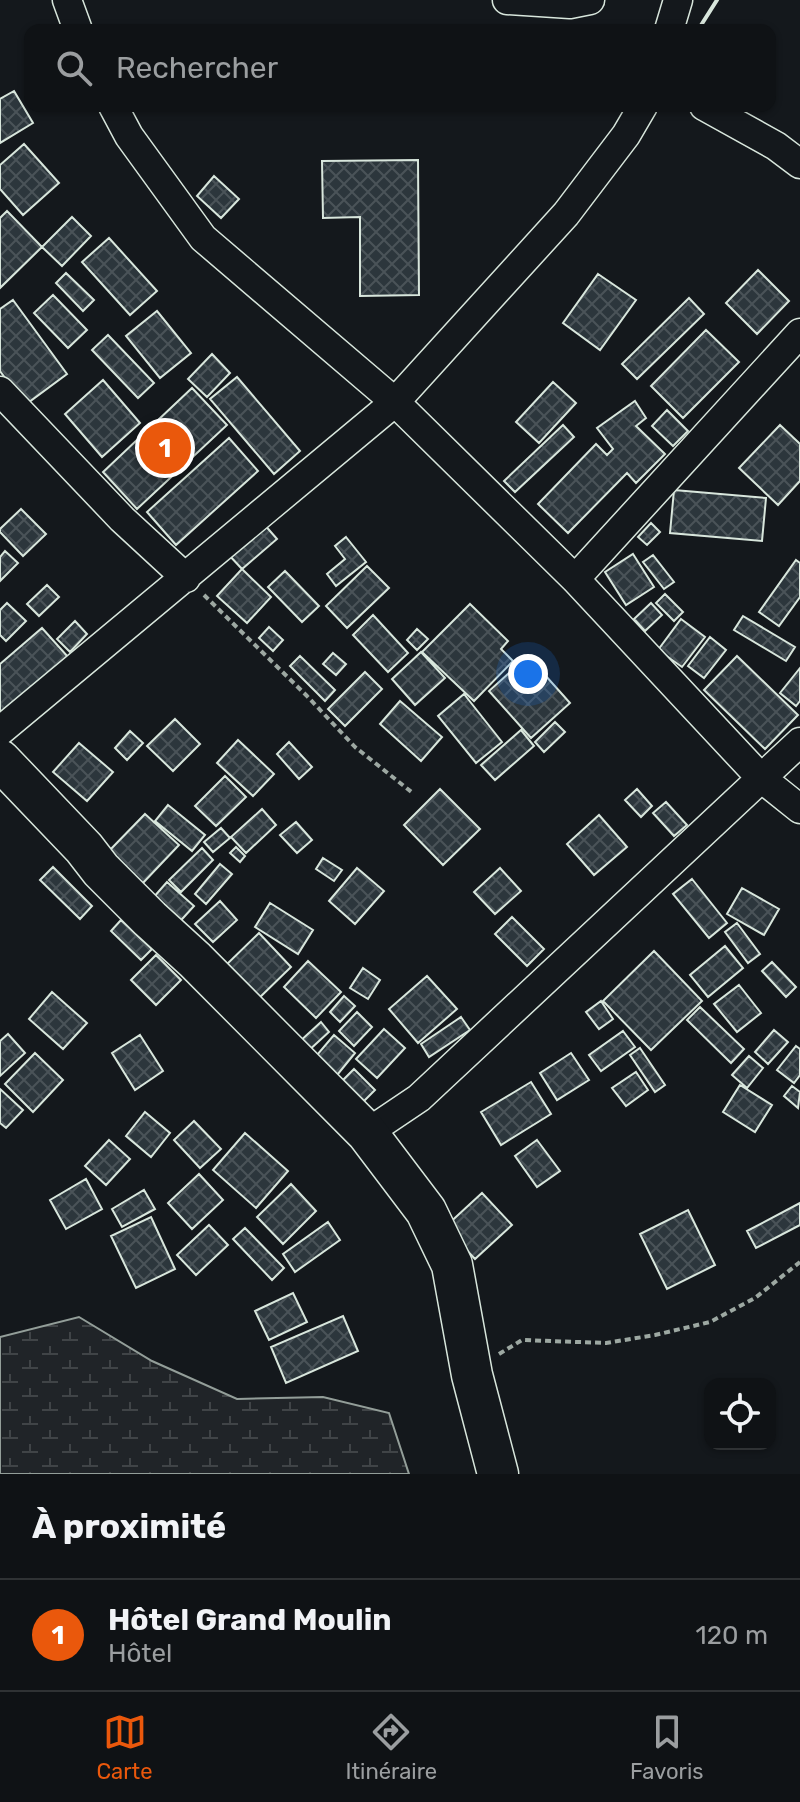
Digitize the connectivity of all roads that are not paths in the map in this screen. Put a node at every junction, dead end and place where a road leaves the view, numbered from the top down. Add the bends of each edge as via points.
1 (67, 0) edge
2 (507, 0) edge
3 (590, 0) edge
4 (678, 0) edge
5 (76, 24) edge
6 (671, 24) edge
7 (116, 112) edge
8 (639, 112) edge
9 (715, 112) edge
10 (800, 164) edge
11 (800, 333) edge
12 (0, 391) edge
13 (395, 402) junction
14 (186, 578) junction
15 (575, 579) junction
16 (0, 731) edge
17 (800, 742) edge
18 (0, 760) edge
19 (760, 777) junction
20 (800, 809) edge
21 (367, 1133) junction
22 (498, 1474) edge

1 - 5 street
2 - 3 street
4 - 6 street
7 - 13 street via 203,238
8 - 13 street via 566,214
9 - 10 street
11 - 15 street
12 - 14 street
13 - 14 street
13 - 15 street
14 - 16 street
15 - 19 street
17 - 19 street
18 - 21 highway via 101,870
19 - 20 street
19 - 21 street via 419,1098
21 - 22 highway via 426,1211 452,1265 472,1375

